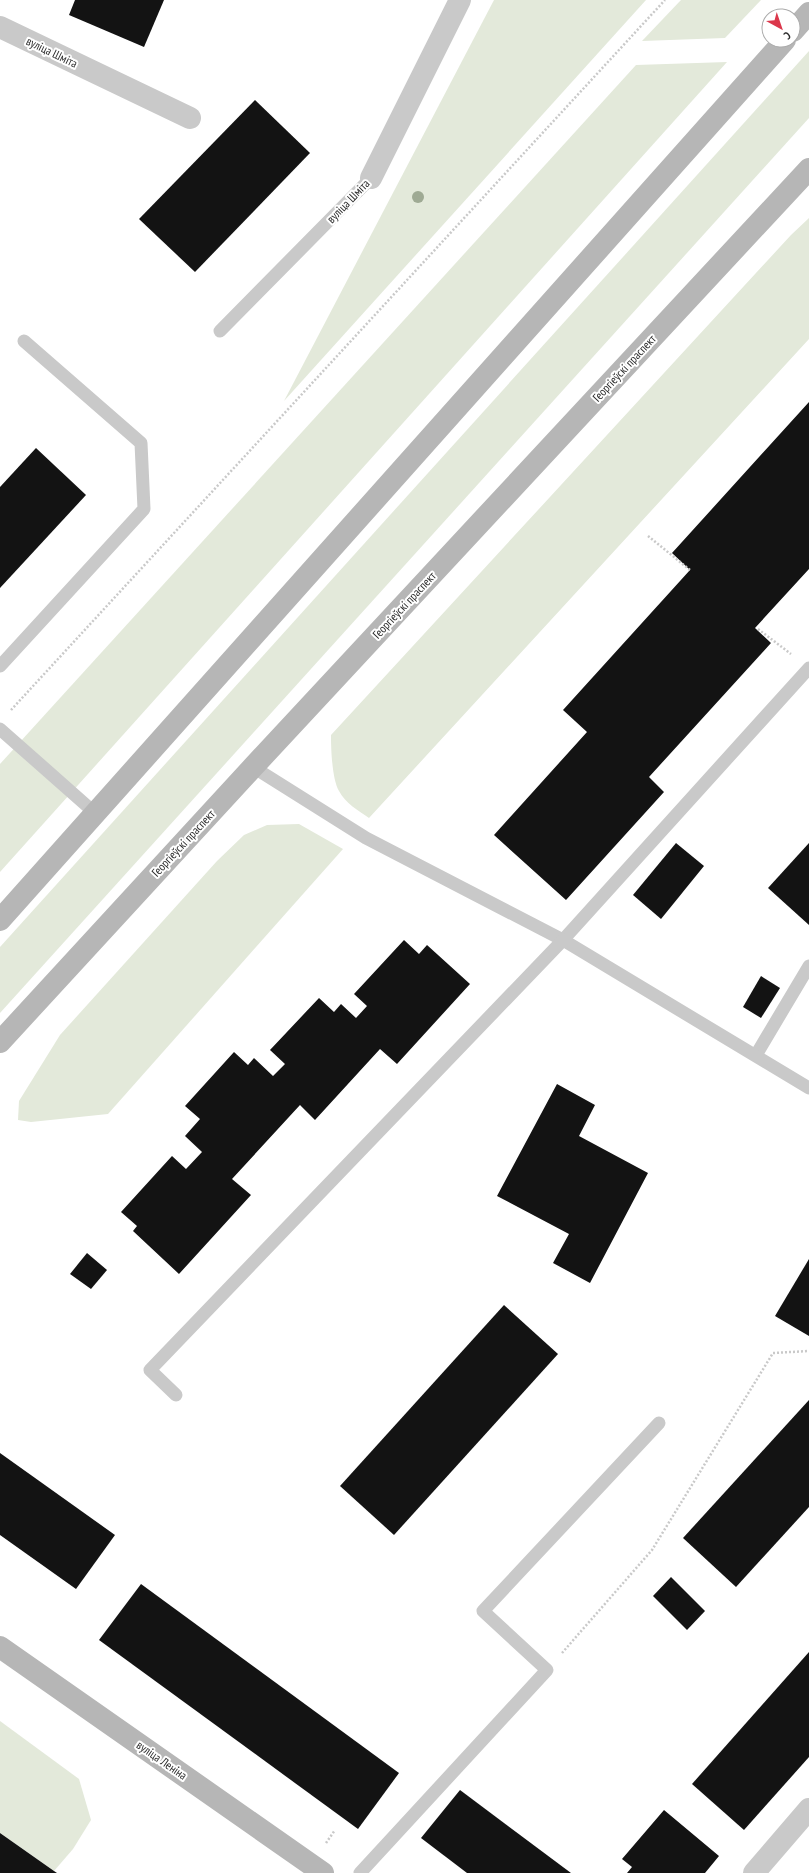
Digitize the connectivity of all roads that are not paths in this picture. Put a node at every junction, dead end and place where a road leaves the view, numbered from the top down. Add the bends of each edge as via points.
1 (460, 0) edge
2 (809, 13) edge
3 (801, 22) edge
4 (0, 27) edge
5 (778, 48) edge
6 (190, 118) dead end
7 (809, 170) edge
8 (371, 178) joint
9 (220, 332) dead end
10 (24, 342) dead end
11 (0, 666) edge
12 (809, 668) edge
13 (0, 729) edge
14 (253, 767) junction
15 (95, 813) junction
16 (0, 920) edge
17 (563, 940) junction
18 (809, 966) edge
19 (0, 1042) edge
20 (756, 1055) junction
21 (809, 1088) edge
22 (176, 1395) dead end
23 (659, 1423) dead end
24 (0, 1646) edge
25 (809, 1809) edge
26 (323, 1873) edge
27 (360, 1873) edge
28 (754, 1873) edge

1 - 8 street, вуліца Шміта
2 - 3 main road
4 - 6 street, вуліца Шміта
5 - 15 main road
7 - 14 main road, Георгіеўскі праспект
8 - 9 lane, вуліца Шміта
10 - 11 lane via 140,443 144,509
12 - 17 lane
13 - 15 lane
14 - 17 lane via 366,838
14 - 19 main road, Георгіеўскі праспект
15 - 16 main road
17 - 20 lane
17 - 22 lane via 150,1370
18 - 20 lane
20 - 21 lane
23 - 27 lane via 483,1611 547,1670
24 - 26 main road, вуліца Леніна
25 - 28 street

